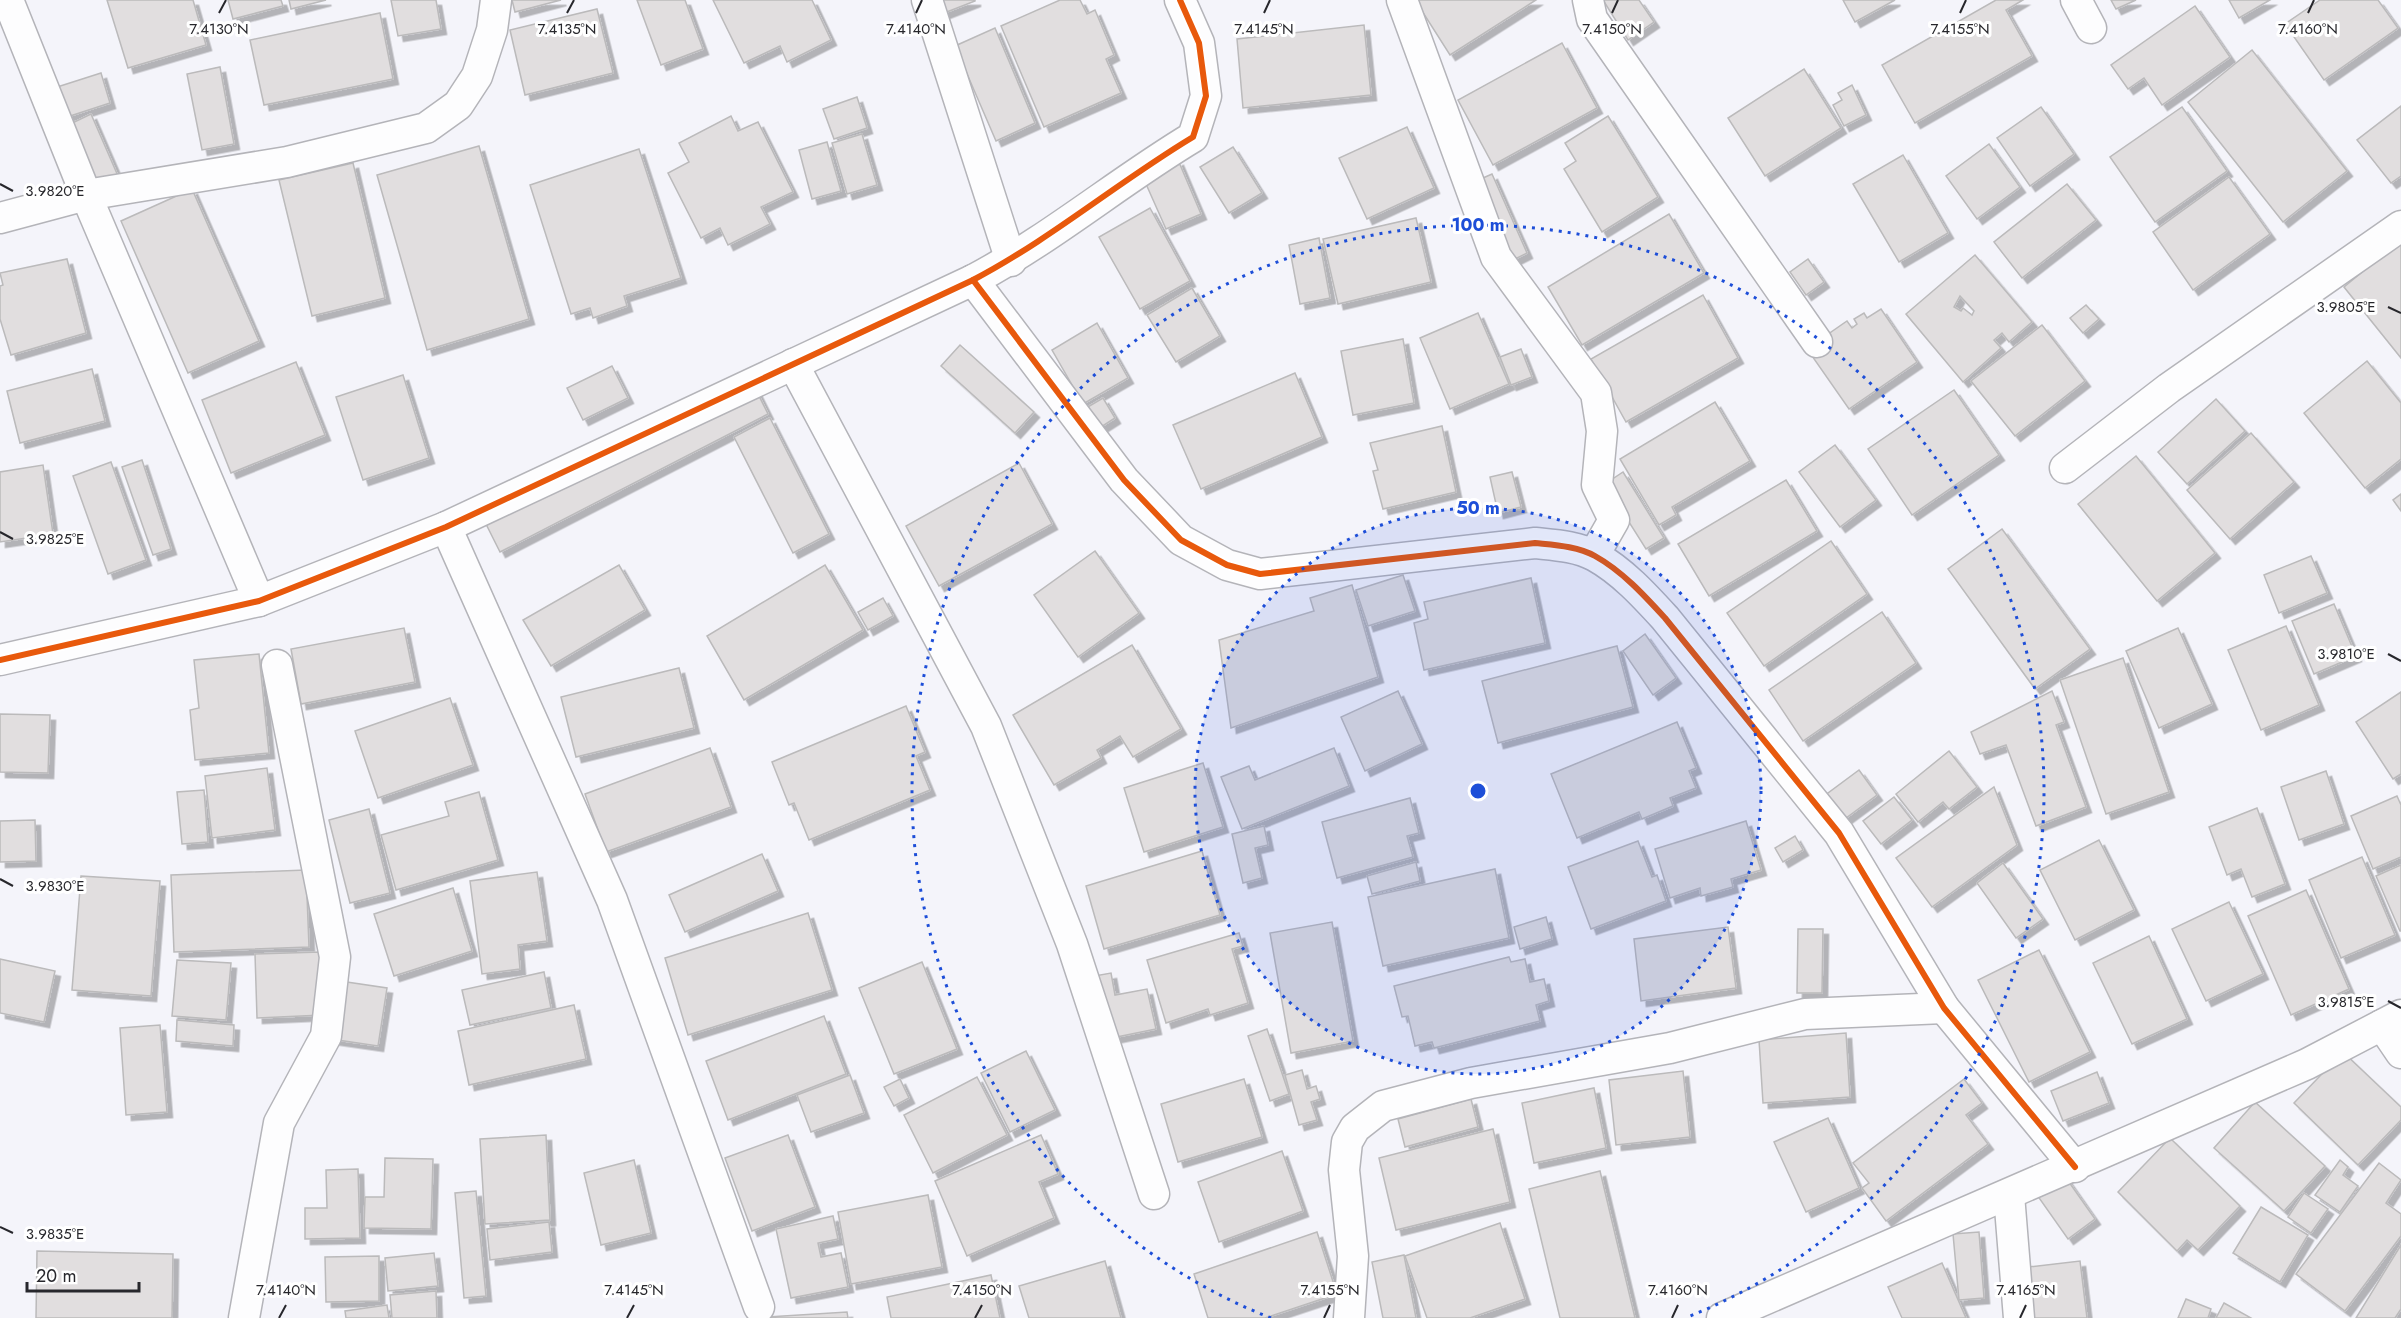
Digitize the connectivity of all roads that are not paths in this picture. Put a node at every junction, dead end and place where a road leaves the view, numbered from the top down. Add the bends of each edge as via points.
1 (8, 0) edge
2 (496, 0) edge
3 (927, 0) edge
4 (1180, 0) edge
5 (1402, 0) edge
6 (1588, 0) edge
7 (2076, 0) edge
8 (2091, 28) dead end
9 (86, 195) junction
10 (0, 218) edge
11 (2401, 226) edge
12 (1011, 261) junction
13 (973, 280) junction
14 (1817, 342) dead end
15 (793, 364) junction
16 (2065, 468) dead end
17 (446, 527) junction
18 (1594, 555) junction
19 (260, 601) junction
20 (0, 660) edge
21 (277, 665) dead end
22 (1944, 1008) junction
23 (2391, 1020) edge
24 (2401, 1053) edge
25 (2075, 1167) junction
26 (1154, 1194) dead end
27 (2008, 1195) junction
28 (759, 1307) dead end
29 (244, 1318) edge
30 (1349, 1318) edge
31 (1722, 1318) edge
32 (2019, 1318) edge

1 - 9 street
2 - 9 street via 492,30 477,76 458,105 426,128 287,162
3 - 12 street
4 - 12 street via 1198,43 1206,96 1193,137
5 - 18 street via 1497,257 1596,393 1602,431 1597,485 1614,520
6 - 14 street via 1592,19
7 - 8 street
9 - 10 street
9 - 19 street
11 - 16 street via 2169,388
12 - 13 street
13 - 15 street
13 - 18 street via 1124,480 1181,540 1227,565 1260,574 1535,543
15 - 17 street
15 - 26 street via 986,726 1072,944
17 - 19 street
17 - 28 street via 612,900
18 - 22 street via 1637,587 1665,618 1839,833
19 - 20 street
21 - 29 street via 335,957 326,1036 279,1123
22 - 25 street
22 - 30 street via 1806,1014 1670,1048 1471,1083 1383,1106 1355,1128 1347,1142 1344,1170 1353,1256
23 - 24 street
23 - 25 street via 2307,1064
25 - 27 street
27 - 31 street
27 - 32 street

